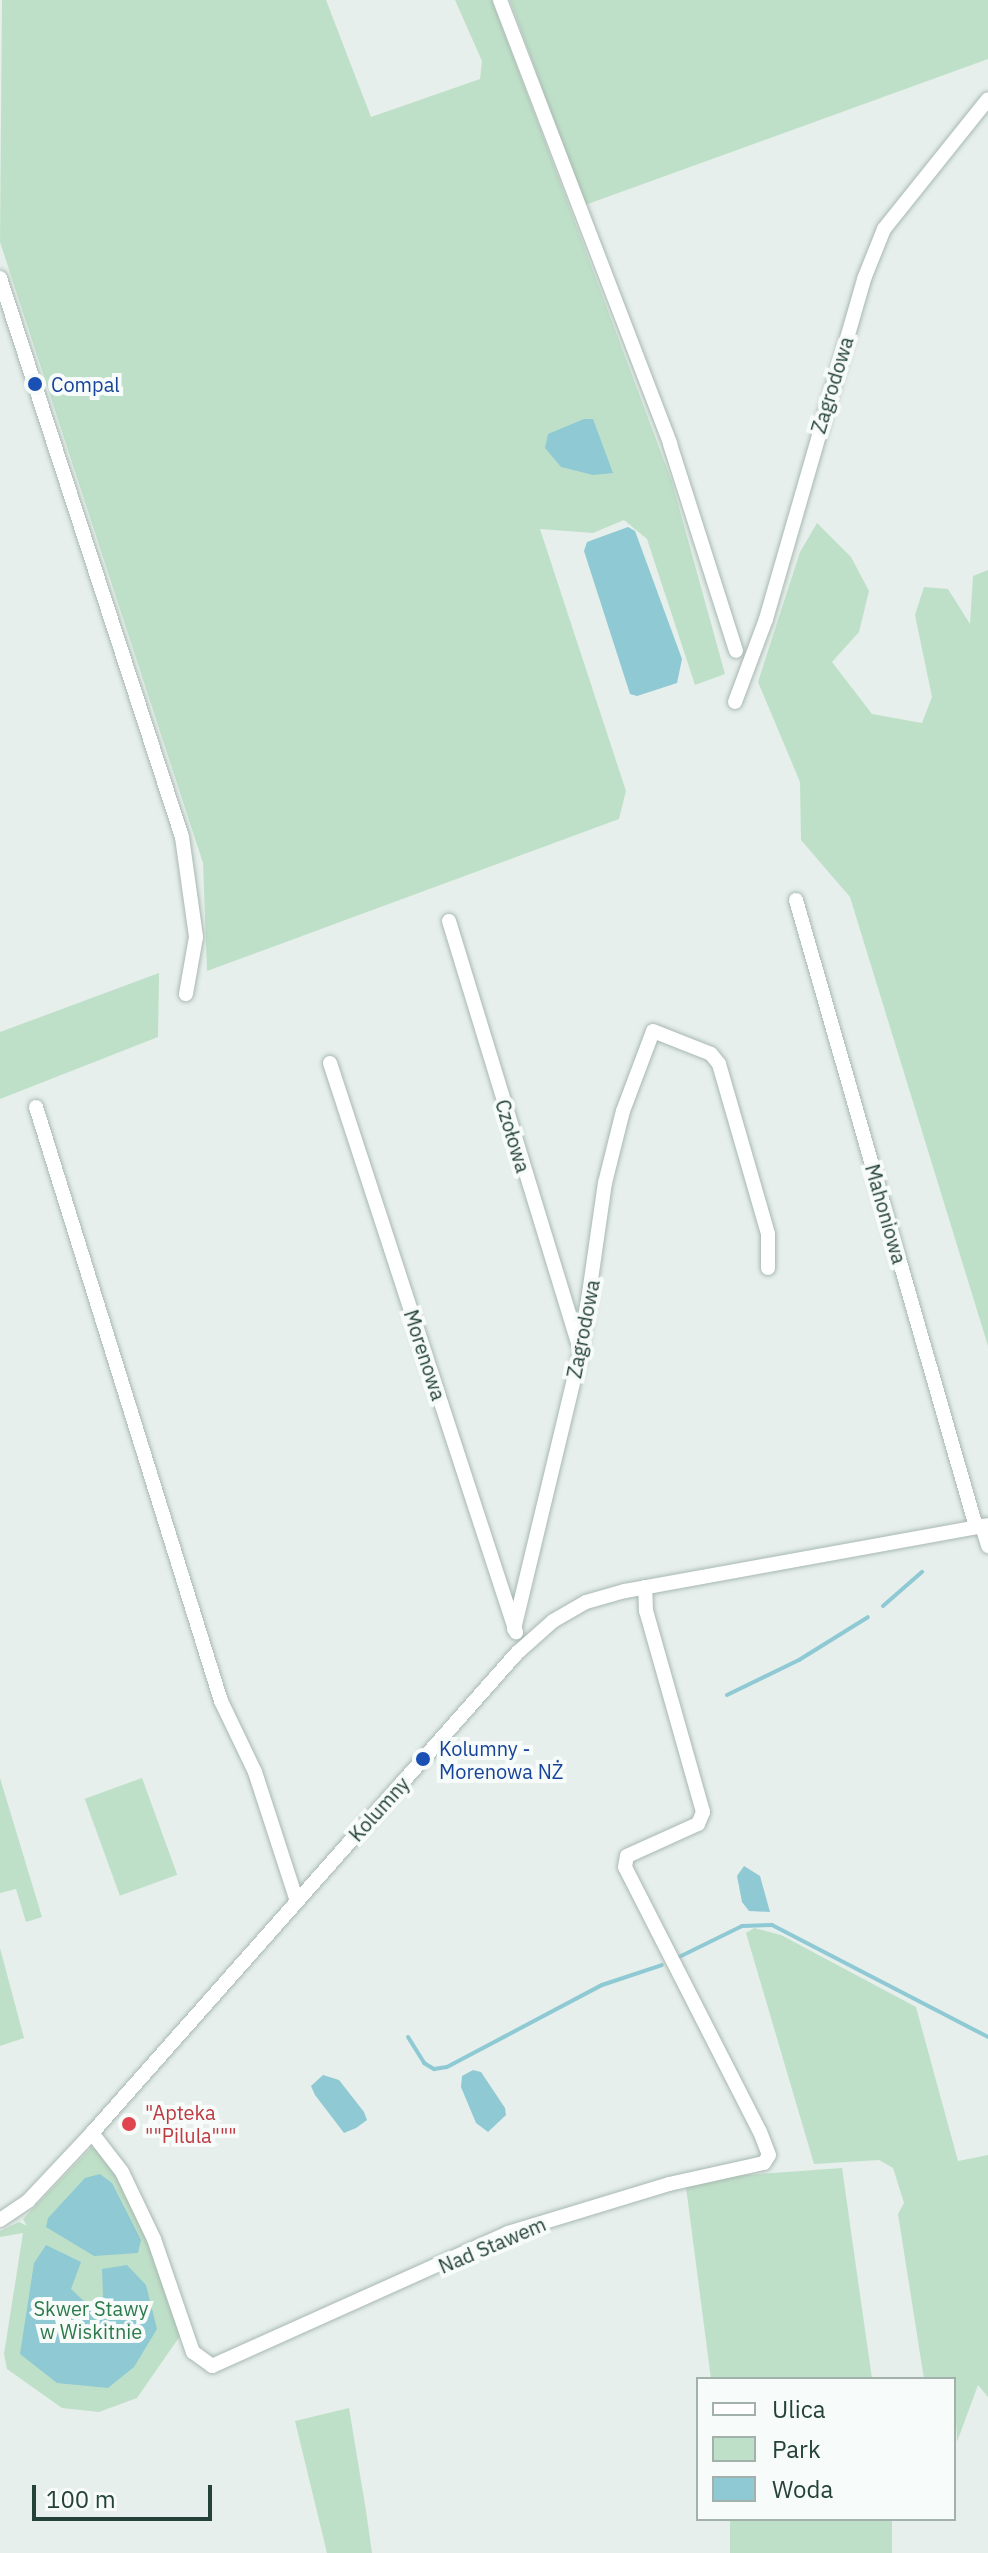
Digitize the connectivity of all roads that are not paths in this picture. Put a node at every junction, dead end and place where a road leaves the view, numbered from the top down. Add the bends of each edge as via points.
1 (500, 0) edge
2 (988, 99) edge
3 (0, 278) edge
4 (736, 651) dead end
5 (735, 702) dead end
6 (796, 900) dead end
7 (449, 921) dead end
8 (186, 994) dead end
9 (330, 1063) dead end
10 (36, 1107) dead end
11 (768, 1268) dead end
12 (581, 1349) junction
13 (982, 1526) edge
14 (988, 1546) edge
15 (645, 1587) junction
16 (514, 1629) junction
17 (525, 1645) junction
18 (297, 1901) junction
19 (92, 2133) junction
20 (0, 2220) edge

1 - 4 street via 670,444
2 - 5 street, Zagrodowa via 884,229 860,294 766,619
3 - 8 street via 182,837 196,937
6 - 13 street, Mahoniowa
7 - 12 street, Czołowa
9 - 16 street, Morenowa
10 - 18 street via 221,1701 255,1772
11 - 12 street, Zagrodowa via 768,1234 719,1064 711,1054 653,1031 623,1111 605,1183
12 - 16 street, Zagrodowa
13 - 14 street, Mahoniowa
13 - 15 street, Kolumny
15 - 17 street, Kolumny via 586,1602
15 - 19 street, Nad Stawem via 646,1611 703,1812 698,1824 640,1848 624,1862 764,2141 769,2155 764,2163 679,2181 508,2233 212,2366 193,2352 154,2239 122,2172
16 - 17 street, Morenowa
17 - 18 street, Kolumny
18 - 19 street, Kolumny
19 - 20 street, Kolumny via 28,2201

